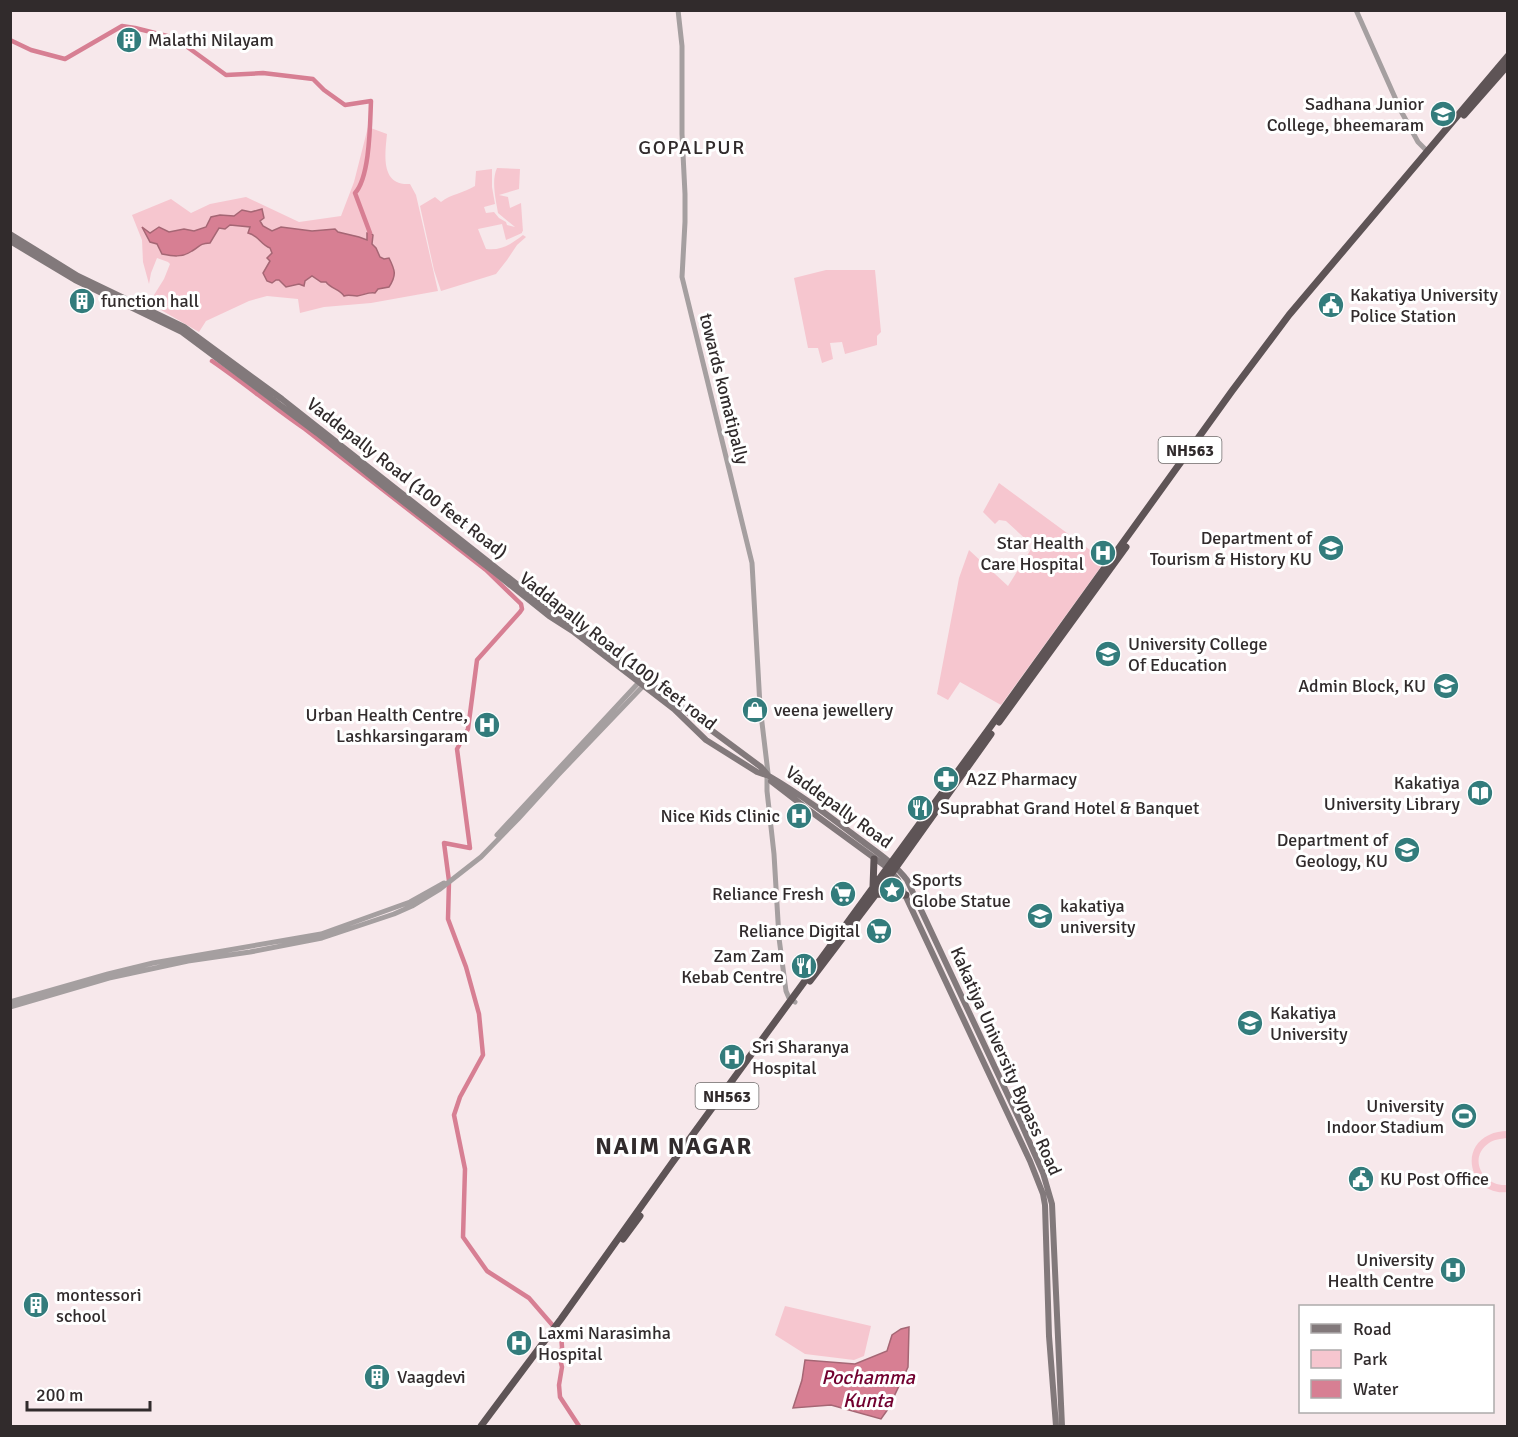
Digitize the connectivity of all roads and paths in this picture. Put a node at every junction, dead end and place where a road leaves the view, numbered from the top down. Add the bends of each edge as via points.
1 (678, 10) edge
2 (1356, 10) edge
3 (1508, 56) edge
4 (1508, 65) edge
5 (1427, 151) junction
6 (10, 234) edge
7 (10, 241) edge
8 (527, 594) junction
9 (643, 682) junction
10 (768, 775) junction
11 (874, 859) junction
12 (892, 866) junction
13 (447, 882) junction
14 (874, 891) junction
15 (906, 895) junction
16 (793, 1000) junction
17 (10, 1002) edge
18 (10, 1007) edge
19 (542, 1346) junction
20 (481, 1426) edge
21 (486, 1426) edge
22 (1056, 1426) edge
23 (1062, 1426) edge

1 - 10 street, towards komatipally via 685,203 682,277 752,563
2 - 5 street via 1401,111
3 - 5 highway, NH563
4 - 12 highway, NH563 via 1293,317
5 - 12 highway, NH563 via 1253,363
6 - 8 main road, Vaddepally Road (100 feet Road) via 86,280 184,327 291,406
7 - 8 main road, Vaddapally Road (100) feet road via 75,280 182,332
8 - 9 main road, Vaddapally Road (100) feet road via 583,631
9 - 10 main road
9 - 10 main road, Vaddapally Road (100) feet road via 706,740
9 - 13 street via 518,819 481,856
10 - 11 main road via 772,782
10 - 12 main road, Vaddepally Road via 833,818
10 - 16 street, towards komatipally via 778,938 786,991
11 - 12 main road
11 - 14 highway
12 - 14 highway, NH563
12 - 15 main road, Kakatiya University Bypass Road
12 - 23 main road, Kakatiya University Bypass Road via 910,885 1050,1195
13 - 17 street via 410,902 321,934 153,963
13 - 18 street via 429,897 394,914 322,938 109,978
14 - 15 highway
14 - 16 highway, NH563
15 - 22 main road, Kakatiya University Bypass Road via 1043,1194
16 - 19 highway, NH563
19 - 20 highway, NH563
19 - 21 highway, NH563

